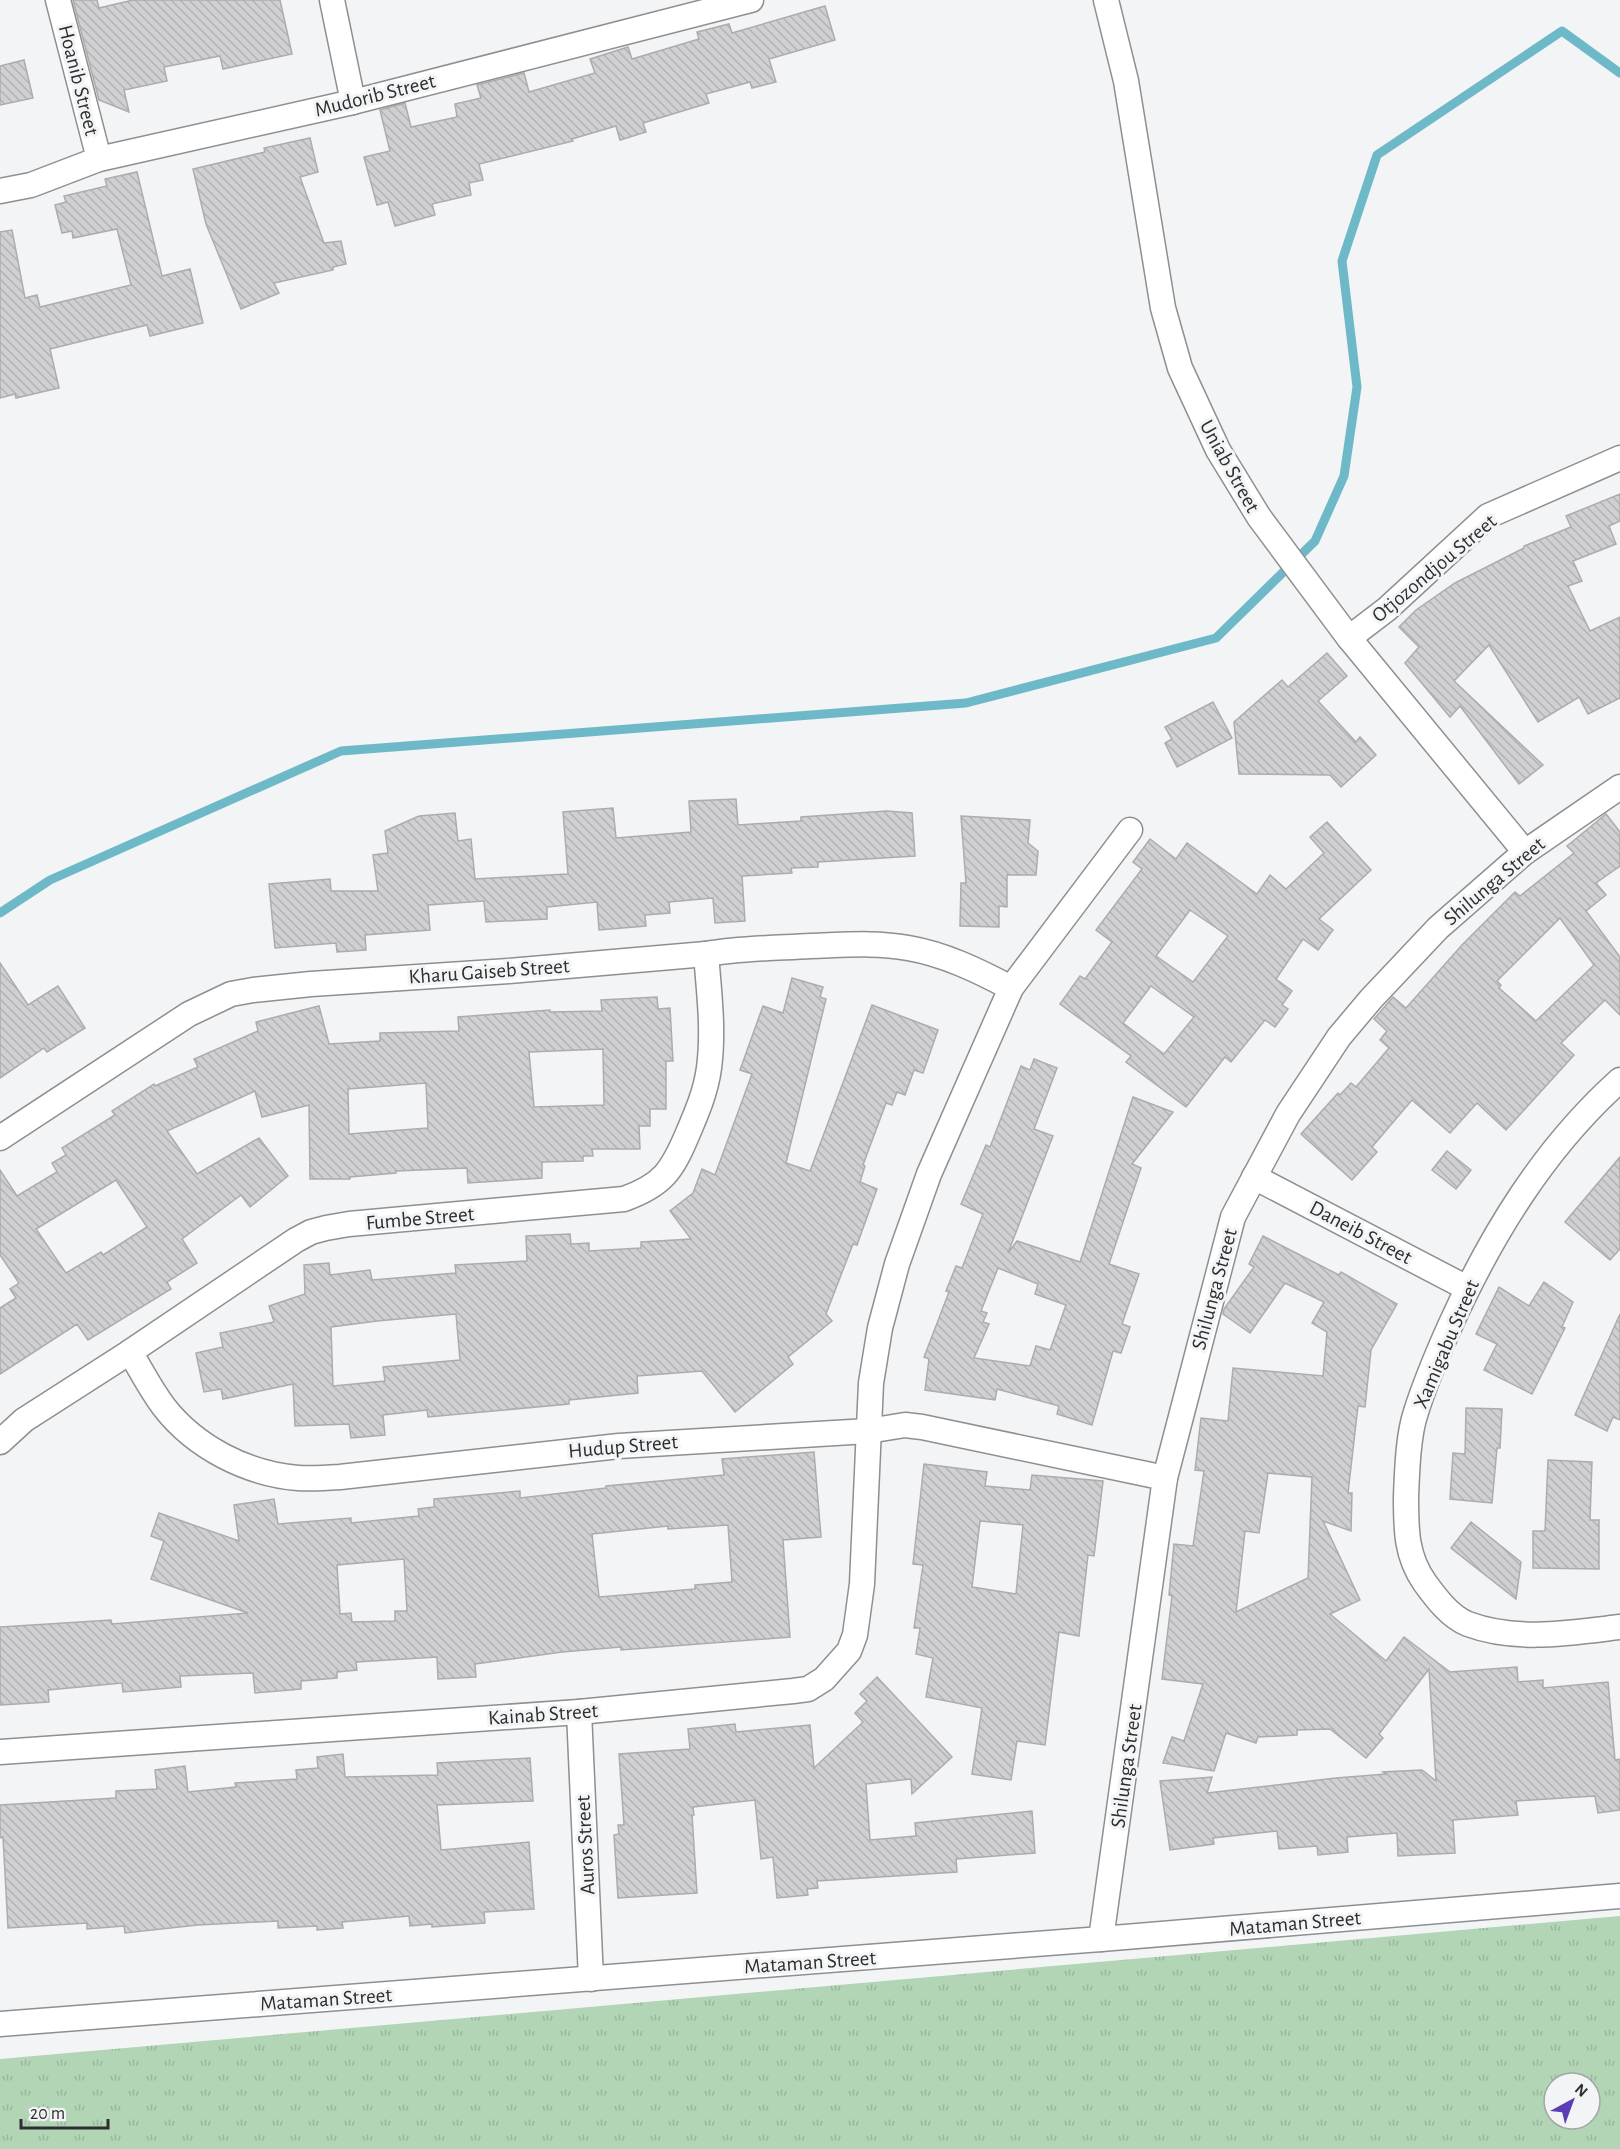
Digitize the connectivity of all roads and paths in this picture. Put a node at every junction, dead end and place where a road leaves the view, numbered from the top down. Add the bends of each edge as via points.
1 (58, 0) edge
2 (332, 0) edge
3 (751, 0) edge
4 (1106, 0) edge
5 (353, 102) junction
6 (99, 159) junction
7 (0, 191) edge
8 (1620, 458) edge
9 (1349, 638) junction
10 (1620, 787) edge
11 (1130, 830) dead end
12 (1525, 852) junction
13 (706, 954) junction
14 (1011, 988) junction
15 (1620, 1080) edge
16 (0, 1138) edge
17 (1254, 1177) junction
18 (1467, 1288) junction
19 (130, 1352) junction
20 (868, 1431) junction
21 (0, 1442) edge
22 (1164, 1478) junction
23 (1620, 1628) edge
24 (579, 1712) junction
25 (0, 1752) edge
26 (1620, 1896) edge
27 (1101, 1939) junction
28 (591, 1979) junction
29 (0, 2024) edge

1 - 6 street, Hoanib Street
2 - 5 street
3 - 5 street, Mudorib Street
4 - 9 street, Uniab Street via 1126,81 1163,308 1180,368 1218,450 1258,517
5 - 6 street, Mudorib Street
6 - 7 street, Mudorib Street via 31,185
8 - 9 street, Otjozondjou Street via 1488,516 1387,609
9 - 12 street, Uniab Street
10 - 12 street, Shilunga Street
11 - 14 street, Kainab Street
12 - 17 street, Shilunga Street via 1438,928 1371,999 1288,1114
13 - 14 street, Kharu Gaiseb Street via 736,949 873,944 909,948 945,958
13 - 16 street, Kharu Gaiseb Street via 311,984 231,994 189,1014
13 - 19 street, Fumbe Street via 711,1044 706,1086 679,1155 650,1189 624,1199 319,1230 269,1258
14 - 20 street, Kainab Street via 929,1174 897,1264 880,1328
15 - 18 street, Xamigabu Street via 1595,1102 1538,1169
17 - 18 street, Daneib Street
17 - 22 street, Shilunga Street via 1233,1217
18 - 23 street, Xamigabu Street via 1415,1414 1407,1473 1406,1533 1419,1575 1458,1618 1494,1631 1556,1634
19 - 20 street, Hudup Street via 163,1405 201,1443 248,1466 300,1479 672,1441
19 - 21 street, Fumbe Street via 24,1420
20 - 22 street, Hudup Street via 922,1427
20 - 24 street, Kainab Street via 862,1584 855,1635 849,1651 824,1679 808,1689
22 - 27 street, Shilunga Street
24 - 25 street, Kainab Street
24 - 28 street, Auros Street
26 - 27 street, Mataman Street
27 - 28 street, Mataman Street
28 - 29 street, Mataman Street

